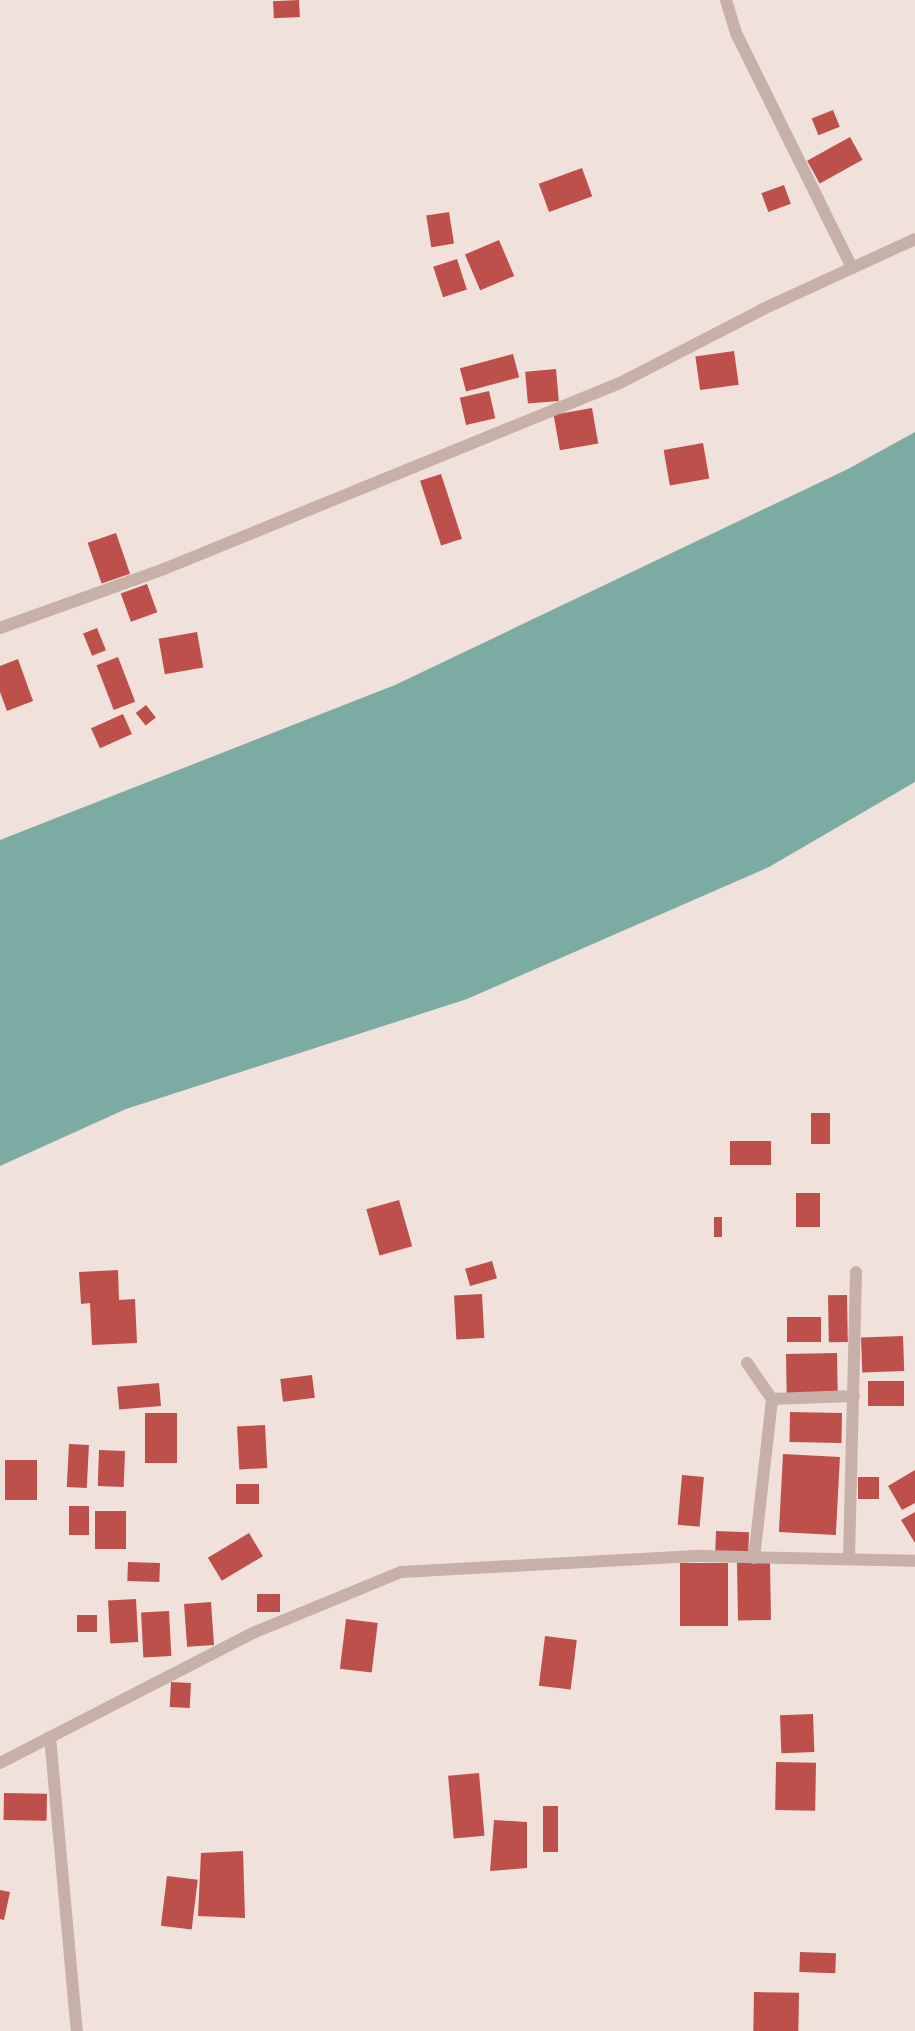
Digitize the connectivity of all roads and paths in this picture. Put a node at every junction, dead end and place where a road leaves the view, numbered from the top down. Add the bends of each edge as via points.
1 (726, 0) edge
2 (915, 239) edge
3 (852, 268) junction
4 (0, 628) edge
5 (856, 1272) dead end
6 (747, 1363) dead end
7 (854, 1396) junction
8 (772, 1399) junction
9 (754, 1558) junction
10 (849, 1559) junction
11 (915, 1561) edge
12 (50, 1737) junction
13 (0, 1763) edge
14 (77, 2031) edge

1 - 3 street via 737,35
2 - 3 street
3 - 4 street via 763,309 618,384 164,568
5 - 7 street
6 - 8 street
7 - 8 street
7 - 10 street
8 - 9 street
9 - 10 street
9 - 12 street via 701,1556 401,1572 253,1633
10 - 11 street
12 - 13 street
12 - 14 street

